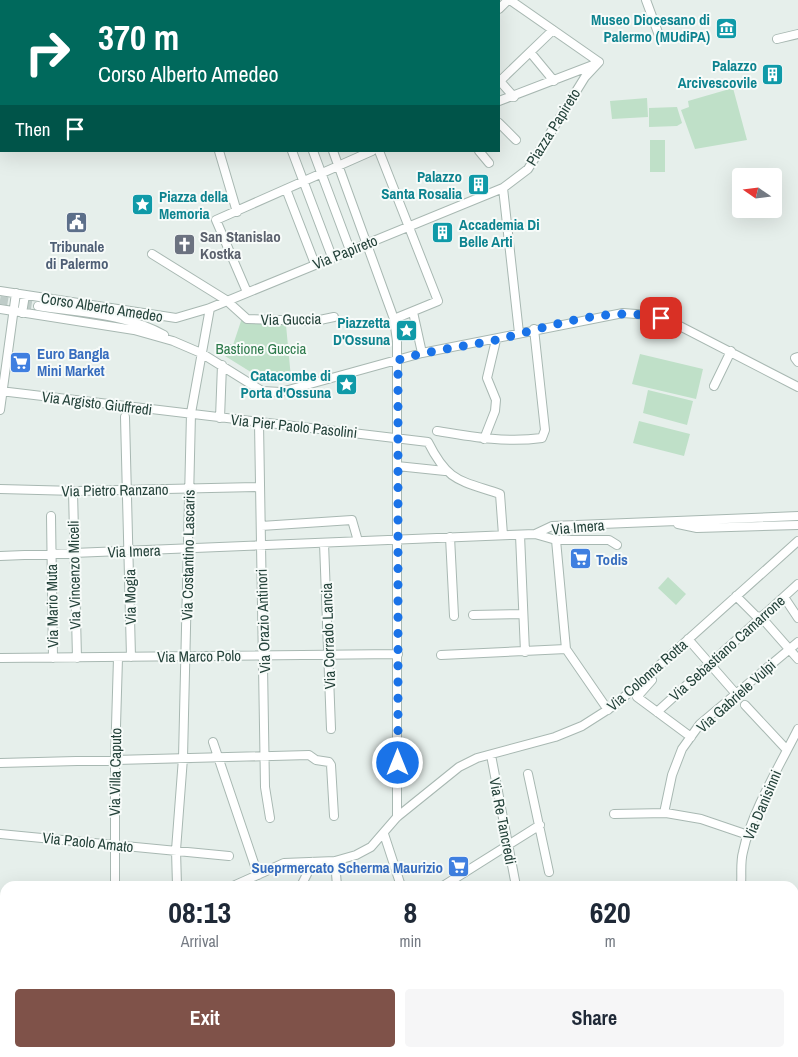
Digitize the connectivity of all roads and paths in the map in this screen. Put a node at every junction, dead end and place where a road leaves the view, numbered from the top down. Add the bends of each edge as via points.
1 (509, 0) edge
2 (646, 0) edge
3 (553, 30) junction
4 (798, 34) edge
5 (660, 38) dead end
6 (777, 39) dead end
7 (530, 52) junction
8 (599, 62) junction
9 (500, 80) edge
10 (554, 81) junction
11 (500, 82) edge
12 (513, 96) junction
13 (500, 101) edge
14 (500, 124) edge
15 (516, 140) dead end
16 (219, 152) edge
17 (292, 152) edge
18 (313, 152) edge
19 (333, 152) edge
20 (370, 152) edge
21 (379, 152) edge
22 (480, 152) edge
23 (489, 163) dead end
24 (338, 165) junction
25 (320, 172) junction
26 (303, 180) junction
27 (503, 188) junction
28 (286, 189) junction
29 (237, 212) junction
30 (409, 228) junction
31 (366, 243) junction
32 (350, 250) junction
33 (152, 254) dead end
34 (332, 257) junction
35 (315, 264) junction
36 (0, 291) edge
37 (248, 292) junction
38 (16, 293) junction
39 (25, 295) junction
40 (226, 300) junction
41 (38, 306) tunnel mouth
42 (210, 308) junction
43 (0, 309) edge
44 (14, 312) junction
45 (413, 312) junction
46 (22, 313) junction
47 (187, 316) joint
48 (334, 317) dead end
49 (394, 319) junction
50 (534, 330) junction
51 (518, 333) junction
52 (496, 340) junction
53 (173, 341) junction
54 (731, 351) junction
55 (422, 352) junction
56 (202, 353) junction
57 (398, 360) junction
58 (222, 365) junction
59 (714, 386) dead end
60 (798, 387) edge
61 (2, 392) edge
62 (0, 410) edge
63 (191, 413) junction
64 (125, 417) dead end
65 (220, 418) junction
66 (259, 423) junction
67 (438, 431) dead end
68 (397, 438) junction
69 (484, 439) junction
70 (397, 466) junction
71 (445, 471) junction
72 (260, 487) junction
73 (188, 488) junction
74 (127, 489) junction
75 (0, 490) edge
76 (72, 491) junction
77 (50, 516) dead end
78 (798, 516) edge
79 (667, 521) junction
80 (798, 525) edge
81 (261, 526) junction
82 (520, 534) junction
83 (535, 534) junction
84 (503, 535) junction
85 (450, 538) junction
86 (397, 540) junction
87 (556, 540) junction
88 (358, 541) junction
89 (324, 543) junction
90 (795, 544) edge
91 (261, 545) junction
92 (617, 545) dead end
93 (188, 548) junction
94 (129, 551) junction
95 (74, 553) junction
96 (798, 553) edge
97 (51, 554) junction
98 (0, 556) edge
99 (798, 584) edge
100 (736, 596) junction
101 (784, 597) junction
102 (523, 614) junction
103 (473, 615) dead end
104 (454, 616) dead end
105 (761, 617) junction
106 (798, 618) edge
107 (688, 639) junction
108 (798, 642) edge
109 (789, 648) junction
110 (566, 649) junction
111 (525, 652) junction
112 (329, 654) junction
113 (398, 654) junction
114 (186, 655) junction
115 (264, 655) junction
116 (441, 655) dead end
117 (131, 657) junction
118 (0, 658) edge
119 (53, 658) junction
120 (76, 658) junction
121 (118, 658) junction
122 (798, 659) edge
123 (709, 663) junction
124 (648, 676) junction
125 (737, 695) junction
126 (745, 705) dead end
127 (608, 710) junction
128 (657, 712) junction
129 (331, 729) dead end
130 (798, 729) edge
131 (691, 737) junction
132 (213, 742) dead end
133 (787, 750) junction
134 (266, 755) junction
135 (491, 755) junction
136 (217, 756) junction
137 (183, 758) junction
138 (115, 760) junction
139 (0, 763) edge
140 (528, 774) dead end
141 (664, 813) junction
142 (614, 814) dead end
143 (334, 816) dead end
144 (397, 817) junction
145 (270, 818) dead end
146 (540, 825) junction
147 (0, 834) edge
148 (384, 834) junction
149 (748, 835) junction
150 (115, 845) junction
151 (508, 846) junction
152 (176, 850) junction
153 (229, 856) dead end
154 (335, 861) junction
155 (313, 862) junction
156 (549, 872) dead end
157 (258, 874) junction
158 (115, 881) edge
159 (177, 881) edge
160 (243, 881) edge
161 (304, 881) edge
162 (337, 881) edge
163 (399, 881) edge
164 (451, 881) edge
165 (515, 881) edge
166 (742, 881) edge

1 - 3 street
2 - 5 street
3 - 7 street
3 - 8 street
4 - 6 street
7 - 9 street
7 - 10 street
8 - 10 street
8 - 27 street, Piazza Papireto via 585,77 528,169
10 - 12 street
11 - 12 street
12 - 13 street
14 - 15 street
16 - 29 street
17 - 26 street
18 - 25 street
19 - 24 street
20 - 24 street
21 - 30 street
22 - 23 street
24 - 25 street
24 - 31 street
25 - 26 street
25 - 32 street
26 - 28 street
26 - 34 street
27 - 30 street, Via Papireto
27 - 51 street
28 - 29 street
28 - 35 street
29 - 37 street via 216,220
30 - 31 street, Via Papireto
30 - 45 street via 438,301
31 - 32 street, Via Papireto
31 - 49 street
32 - 34 street, Via Papireto
33 - 40 street, Via Guccia
34 - 35 street, Via Papireto
35 - 37 street, Via Papireto
36 - 38 street, Corso Alberto Amedeo
37 - 40 street, Via Papireto
38 - 39 street, Corso Alberto Amedeo
38 - 44 street
39 - 46 street
39 - 47 street, Corso Alberto Amedeo via 151,315
40 - 42 street, Via Papireto
40 - 48 street, Via Guccia via 247,320 315,321
41 - 53 street, Corso Alberto Amedeo via 134,321
42 - 47 street, Via Papireto
42 - 56 street, Via Costantino Lascaris
43 - 44 street, Corso Alberto Amedeo
44 - 46 street, Corso Alberto Amedeo
44 - 61 street
45 - 49 street
45 - 55 street
46 - 53 street, Corso Alberto Amedeo via 134,330
49 - 57 street
50 - 51 street, Corso Alberto Amedeo
50 - 54 street, Corso Alberto Amedeo via 608,315 636,314 672,322
50 - 69 street via 545,430 542,438 519,441
51 - 52 street, Corso Alberto Amedeo
52 - 55 street, Corso Alberto Amedeo
52 - 69 street via 487,378 496,400 495,411
53 - 56 street, Corso Alberto Amedeo
54 - 59 street
54 - 60 street, Corso Alberto Amedeo
55 - 57 street, Corso Alberto Amedeo
56 - 58 street, Corso Alberto Amedeo
56 - 63 street, Via Costantino Lascaris
57 - 58 street, Corso Alberto Amedeo via 281,392 262,391
57 - 68 street
58 - 65 street
61 - 62 street
61 - 63 street, Via Argisto Giuffredi
63 - 65 street, Via Pier Paolo Pasolini
63 - 73 street, Via Costantino Lascaris
64 - 74 street, Via Mogia
65 - 66 street, Via Pier Paolo Pasolini
66 - 68 street, Via Pier Paolo Pasolini
66 - 72 street, Via Orazio Antinori
67 - 69 street
68 - 70 street
68 - 71 street, Via Pier Paolo Pasolini via 428,442
70 - 71 street
70 - 86 street
71 - 84 street via 460,481 500,494
72 - 73 street, Via Pietro Ranzano
72 - 81 street, Via Orazio Antinori
73 - 74 street, Via Pietro Ranzano
73 - 93 street, Via Costantino Lascaris
74 - 76 street, Via Pietro Ranzano
74 - 94 street, Via Mogia
75 - 76 street, Via Pietro Ranzano
76 - 95 street, Via Vincenzo Miceli
77 - 97 street, Via Mario Muta
78 - 79 street, Via Imera
79 - 80 street via 697,528
79 - 83 street, Via Imera via 552,526
81 - 88 street via 352,520
81 - 91 street, Via Orazio Antinori
82 - 83 street, Via Imera
82 - 84 street, Via Imera
82 - 102 street
83 - 87 street
84 - 85 street, Via Imera
85 - 86 street, Via Imera
85 - 104 street
86 - 88 street, Via Imera
86 - 113 street
87 - 92 street via 609,540
87 - 110 street
88 - 89 street, Via Imera
89 - 91 street, Via Imera
89 - 112 street, Via Corrado Lancia
90 - 96 street
90 - 100 street, Via Colonna Rotta
91 - 93 street, Via Imera
91 - 115 street, Via Orazio Antinori
93 - 94 street, Via Imera
93 - 114 street, Via Costantino Lascaris
94 - 95 street, Via Imera
94 - 117 street, Via Mogia
95 - 97 street, Via Imera
95 - 120 street, Via Vincenzo Miceli
97 - 98 street, Via Imera
97 - 119 street, Via Mario Muta
99 - 101 street, Via Sebastiano Camarrone
100 - 105 street
100 - 107 street, Via Colonna Rotta
101 - 105 street, Via Sebastiano Camarrone
101 - 106 street
102 - 103 street
102 - 111 street
105 - 109 street
105 - 123 street, Via Sebastiano Camarrone
107 - 123 street
107 - 124 street, Via Colonna Rotta
108 - 109 street, Via Gabriele Vulpi
109 - 122 street
109 - 125 street, Via Gabriele Vulpi
110 - 111 street
110 - 127 street
111 - 116 street
112 - 113 street, Via Marco Polo
112 - 115 street, Via Marco Polo
112 - 129 street, Via Corrado Lancia
113 - 144 street
114 - 115 street, Via Marco Polo
114 - 117 street, Via Marco Polo
114 - 137 street, Via Costantino Lascaris
115 - 134 street, Via Orazio Antinori
117 - 121 street, Via Marco Polo
118 - 119 street, Via Marco Polo
119 - 120 street, Via Marco Polo
120 - 121 street, Via Marco Polo
121 - 138 street, Via Villa Caputo
123 - 125 street
123 - 128 street, Via Sebastiano Camarrone
124 - 127 street, Via Colonna Rotta
124 - 128 street via 652,680 637,697
125 - 131 street, Via Gabriele Vulpi via 700,724
126 - 133 street
127 - 135 street, Via Colonna Rotta via 563,734
128 - 131 street
130 - 133 street, Via Danisinni
131 - 141 street, Via Gabriele Vulpi via 682,749 672,774
132 - 136 street
133 - 149 street, Via Danisinni
134 - 136 street
134 - 143 street via 308,755 329,762
134 - 145 street, Via Orazio Antinori via 265,788
135 - 144 street, Via Colonna Rotta via 478,758 446,775
135 - 151 street, Via Re Tancredi
136 - 137 street
136 - 157 street
137 - 138 street
137 - 152 street, Via Costantino Lascaris
138 - 139 street
138 - 150 street, Via Villa Caputo
140 - 146 street
141 - 142 street
141 - 149 street via 701,819
144 - 148 street, Via Colonna Rotta
146 - 151 street
146 - 156 street
147 - 150 street, Via Paolo Amato
148 - 154 street, Via Colonna Rotta via 371,847
148 - 163 street
149 - 166 street, Via Danisinni via 742,853
150 - 152 street, Via Paolo Amato
150 - 158 street, Via Villa Caputo
151 - 164 street
151 - 165 street, Via Re Tancredi
152 - 153 street, Via Paolo Amato
152 - 159 street, Via Costantino Lascaris
154 - 155 street, Via Colonna Rotta
154 - 162 street
155 - 157 street, Via Colonna Rotta via 284,863
155 - 161 street
157 - 160 street, Via Colonna Rotta

